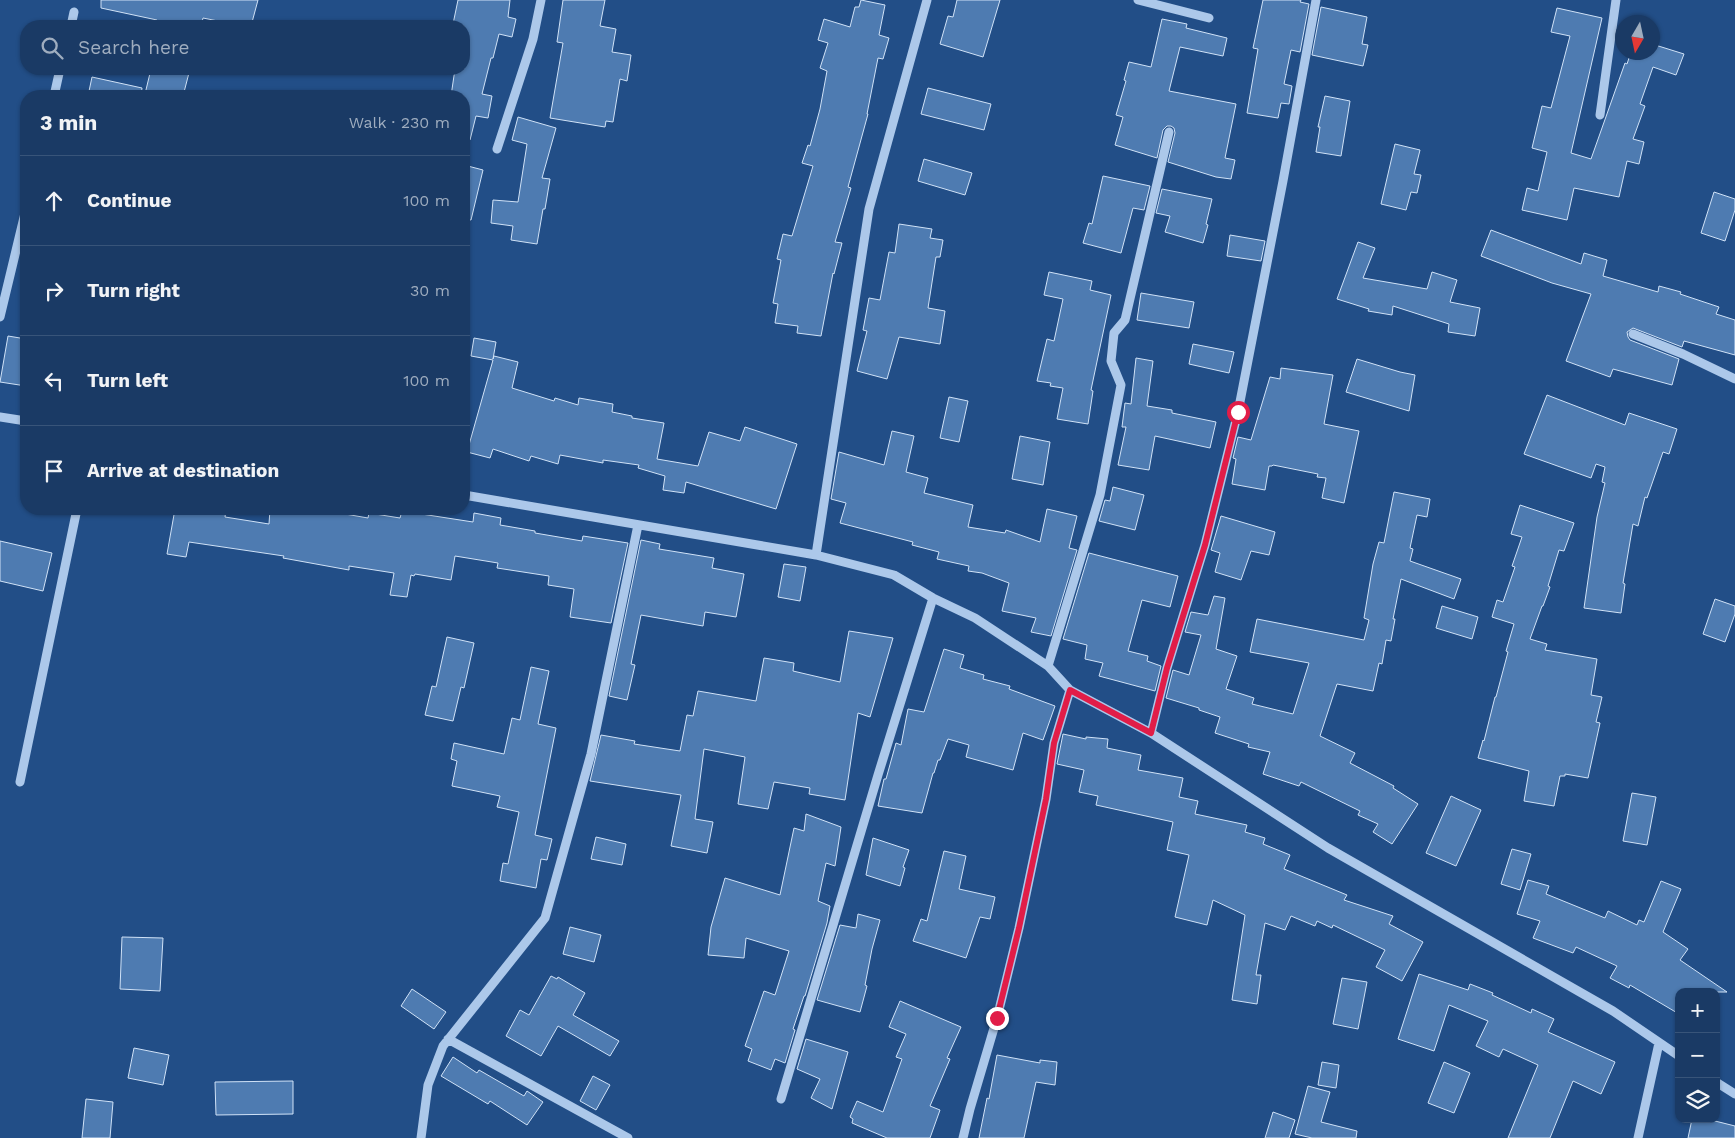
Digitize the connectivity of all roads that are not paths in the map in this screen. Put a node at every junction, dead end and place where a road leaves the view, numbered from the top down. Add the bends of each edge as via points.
1 (541, 0) edge
2 (927, 0) edge
3 (1138, 0) edge
4 (1316, 0) edge
5 (1616, 0) edge
6 (74, 12) dead end
7 (1209, 18) dead end
8 (72, 20) edge
9 (59, 75) edge
10 (55, 90) edge
11 (1600, 115) dead end
12 (1169, 132) dead end
13 (497, 149) dead end
14 (20, 234) edge
15 (0, 317) edge
16 (1632, 334) dead end
17 (1735, 379) edge
18 (0, 417) edge
19 (20, 420) edge
20 (470, 496) edge
21 (76, 515) edge
22 (638, 525) junction
23 (816, 556) junction
24 (933, 598) junction
25 (1048, 666) junction
26 (1070, 690) junction
27 (1151, 733) junction
28 (20, 782) dead end
29 (448, 1039) junction
30 (1659, 1043) junction
31 (1675, 1053) edge
32 (1720, 1085) edge
33 (1735, 1094) edge
34 (781, 1099) dead end
35 (421, 1138) edge
36 (628, 1138) edge
37 (963, 1138) edge
38 (1638, 1138) edge

1 - 13 street via 533,38
2 - 23 street via 869,209
3 - 7 street
4 - 27 street via 1238,412 1205,545 1167,668
5 - 11 street
6 - 8 street
9 - 10 street
12 - 25 street via 1125,320 1114,333 1110,361 1121,385 1100,495
14 - 15 street
16 - 17 street
18 - 19 street
20 - 22 street
21 - 28 street
22 - 23 street
22 - 29 street via 591,754 545,918
23 - 24 street via 894,575
24 - 25 street via 975,618
24 - 34 street
25 - 26 street
26 - 27 street
26 - 37 street via 1054,743 1046,799 1019,928
27 - 30 street via 1328,848 1613,1011
29 - 35 street via 428,1085
29 - 36 street
30 - 31 street
30 - 38 street
32 - 33 street

